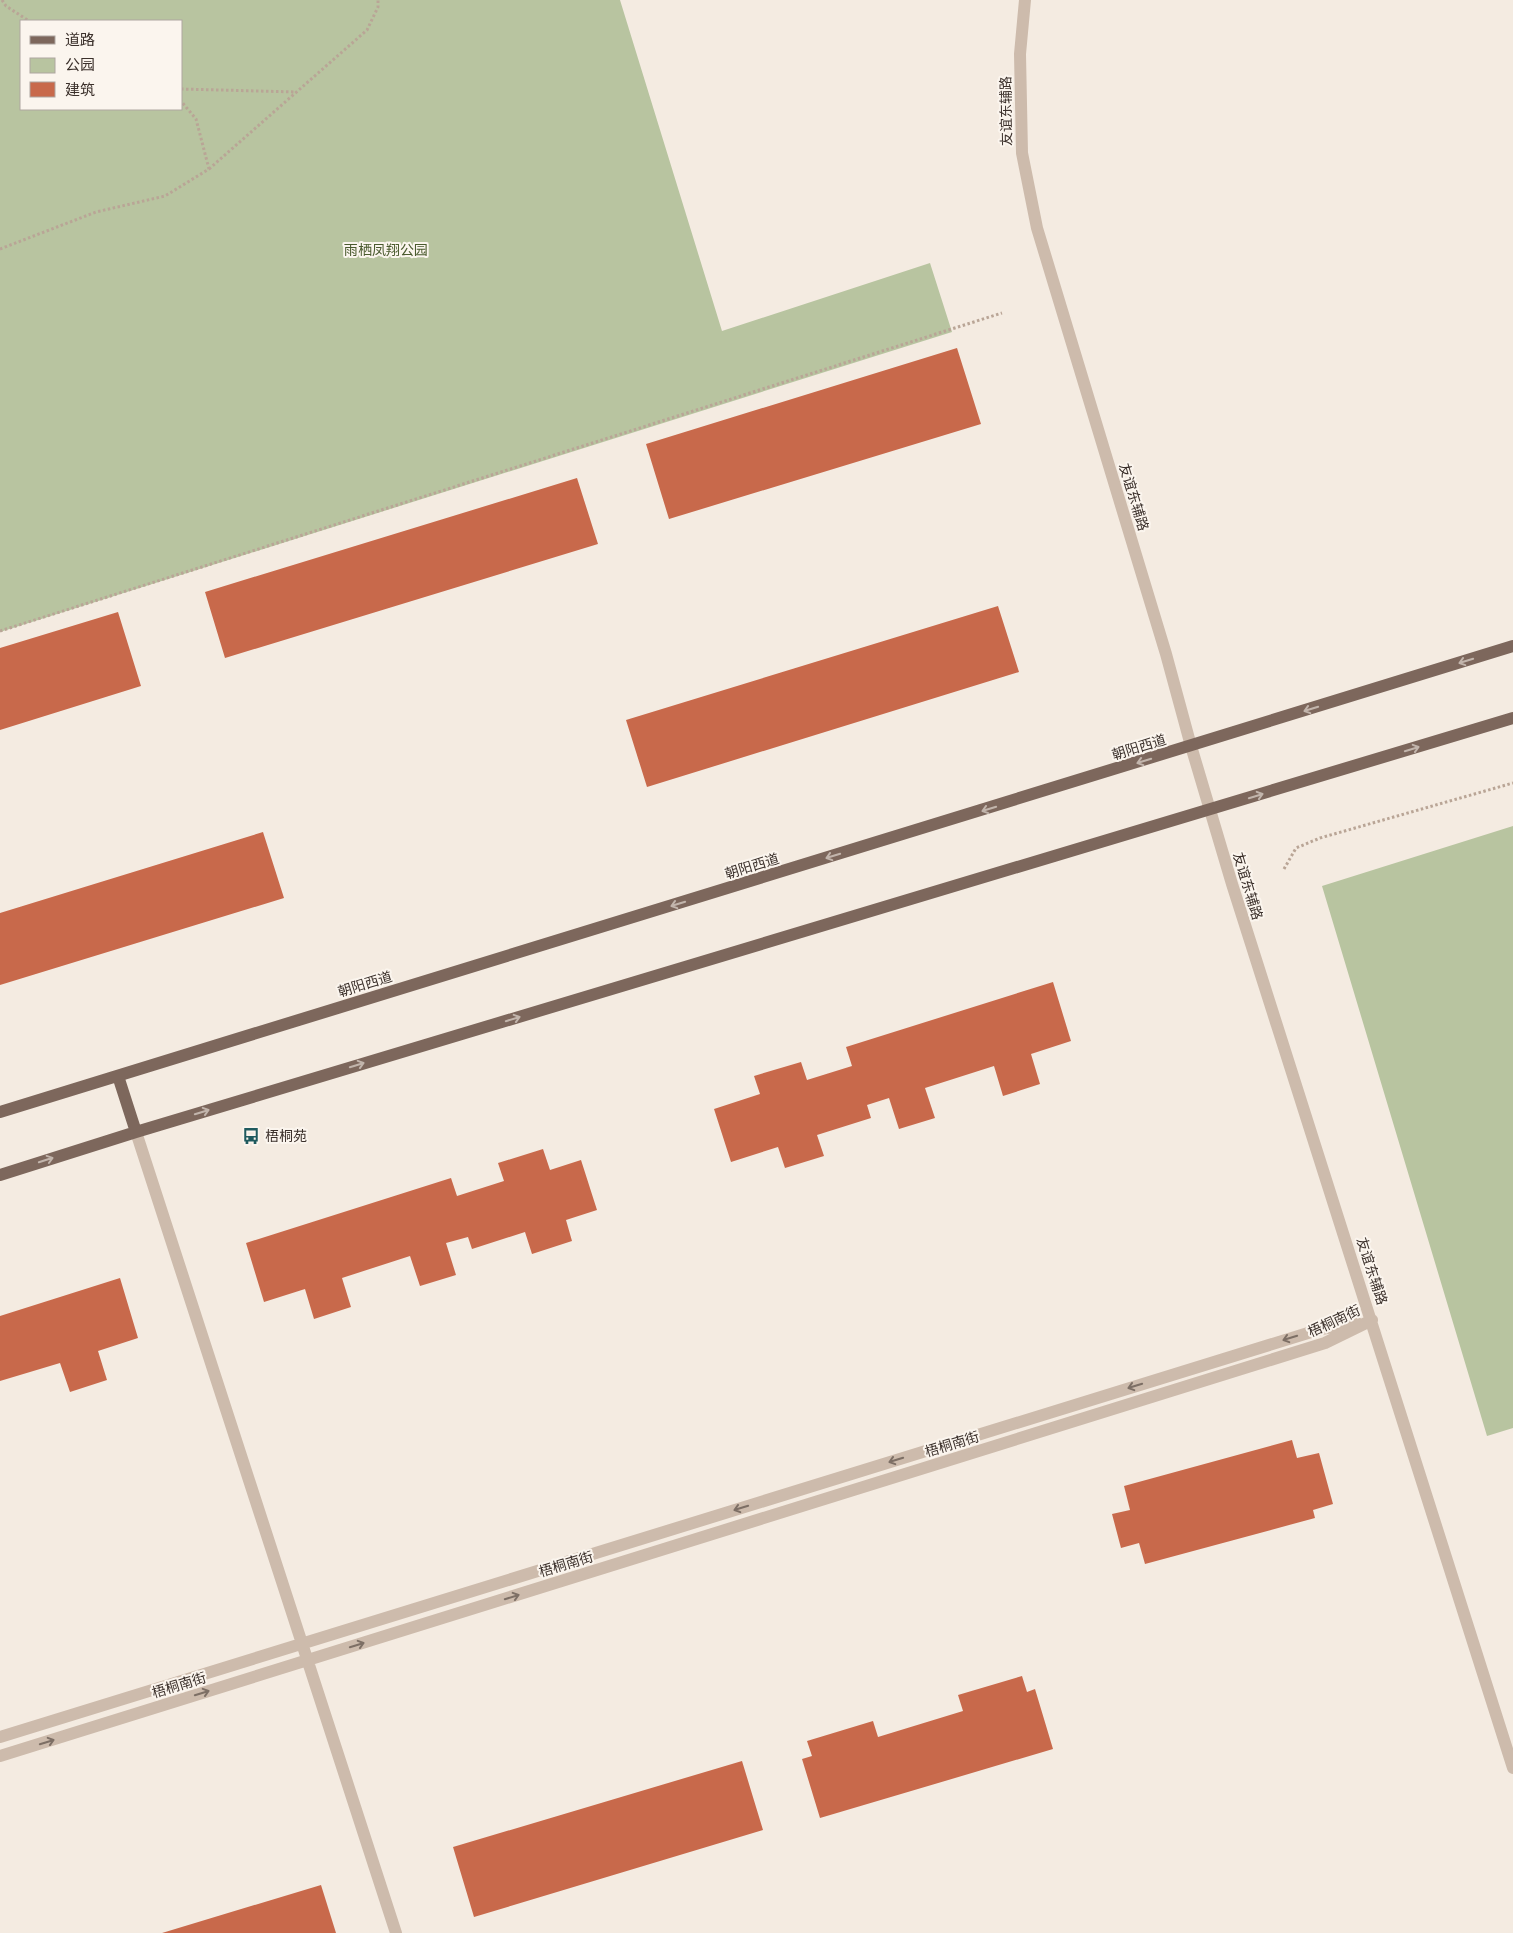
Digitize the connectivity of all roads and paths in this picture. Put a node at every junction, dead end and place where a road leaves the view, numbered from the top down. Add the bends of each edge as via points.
1 (2, 0) edge
2 (378, 0) edge
3 (1025, 0) edge
4 (27, 20) edge
5 (182, 89) edge
6 (296, 92) junction
7 (182, 102) edge
8 (208, 169) junction
9 (0, 249) edge
10 (1002, 313) dead end
11 (0, 631) edge
12 (1513, 646) edge
13 (1513, 718) edge
14 (1191, 746) junction
15 (1513, 782) edge
16 (1210, 810) junction
17 (1284, 869) dead end
18 (118, 1076) junction
19 (0, 1112) edge
20 (136, 1132) junction
21 (0, 1175) edge
22 (1372, 1320) junction
23 (302, 1643) junction
24 (308, 1660) junction
25 (0, 1737) edge
26 (0, 1756) edge
27 (1513, 1768) edge
28 (396, 1933) edge

1 - 4 path
2 - 6 path via 367,30
3 - 14 street, 友谊东辅路 via 1020,54 1022,153 1037,228
5 - 6 path
6 - 8 path
7 - 8 path via 196,119
8 - 9 path via 165,196 96,212
10 - 11 path
12 -> 14 main road, 朝阳西道
16 -> 13 main road
14 - 16 street, 友谊东辅路
14 -> 18 main road, 朝阳西道
15 - 17 path via 1320,838 1296,848
20 -> 16 main road
16 - 22 street, 友谊东辅路
18 - 19 main road, 朝阳西道
18 - 20 main road
21 -> 20 main road
20 - 23 street
22 -> 23 street, 梧桐南街 via 1321,1329
24 -> 22 street, 梧桐南街 via 1325,1343
22 - 27 street, 友谊东辅路
23 - 24 street
23 - 25 street, 梧桐南街
26 -> 24 street, 梧桐南街
24 - 28 street

